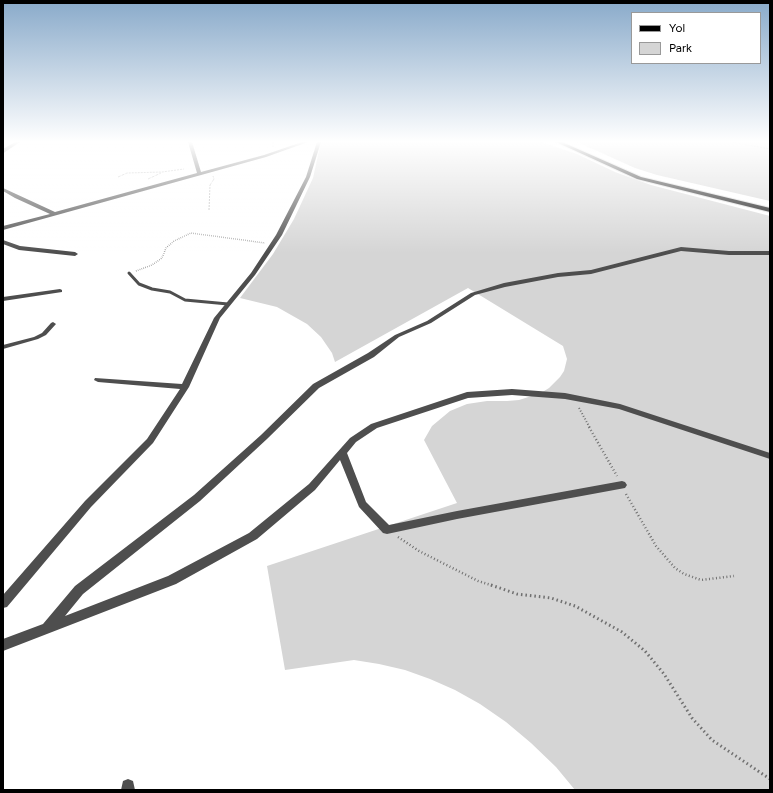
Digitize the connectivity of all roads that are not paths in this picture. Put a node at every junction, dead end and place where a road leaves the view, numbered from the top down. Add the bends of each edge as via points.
1 (181, 179) edge
2 (306, 179) edge
3 (643, 179) edge
4 (658, 179) edge
5 (3, 189) edge
6 (770, 206) edge
7 (770, 210) edge
8 (54, 214) junction
9 (3, 228) edge
10 (3, 242) edge
11 (770, 253) edge
12 (75, 254) dead end
13 (130, 273) road end
14 (60, 291) dead end
15 (3, 298) edge
16 (228, 304) junction
17 (53, 324) dead end
18 (3, 347) edge
19 (98, 380) dead end
20 (185, 387) junction
21 (342, 453) junction
22 (770, 456) edge
23 (622, 485) road end
24 (3, 603) edge
25 (46, 629) junction
26 (3, 645) edge

1 - 8 street
2 - 16 street via 272,244 253,274
3 - 7 main road
4 - 6 main road
5 - 8 street
8 - 9 street
10 - 12 street via 19,248
11 - 25 street via 681,249 591,272 551,276 473,294 428,322 397,336 316,386 197,498 79,590
13 - 16 lane via 140,284 166,291 184,300
14 - 15 street
16 - 20 street via 216,318
17 - 18 street via 36,338
19 - 20 street
20 - 24 street via 150,440 88,504
21 - 22 street via 353,440 374,426 467,395 512,392 573,398 620,407
21 - 23 street via 362,504 387,530
21 - 25 street via 312,486 253,536 172,580
25 - 26 street

